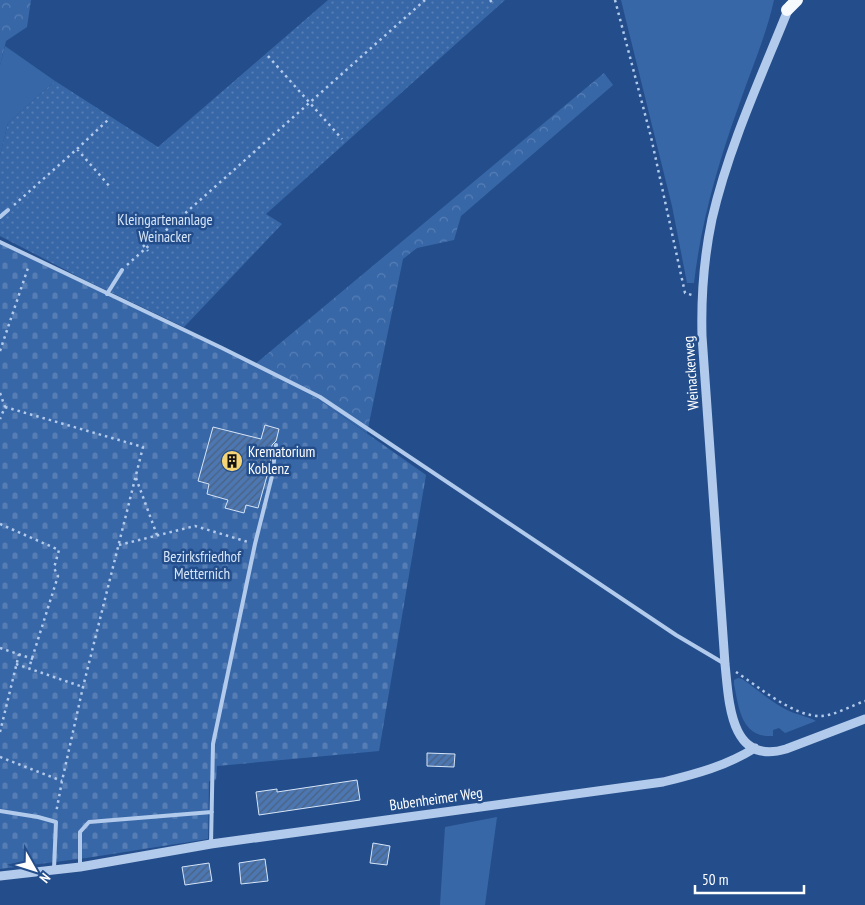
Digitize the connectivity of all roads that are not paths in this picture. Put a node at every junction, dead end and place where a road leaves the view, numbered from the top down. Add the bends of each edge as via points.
1 (797, 0) edge
2 (788, 3) edge
3 (8, 210) road end
4 (0, 217) edge
5 (0, 242) edge
6 (122, 270) road end
7 (106, 294) junction
8 (276, 445) dead end
9 (725, 664) junction
10 (865, 719) edge
11 (755, 748) junction
12 (0, 811) edge
13 (212, 812) junction
14 (211, 844) junction
15 (80, 867) junction
16 (54, 868) junction
17 (0, 876) edge

1 - 2 main road
2 - 9 street, Weinackerweg via 722,184 705,261 702,336
3 - 4 lane
5 - 7 lane
6 - 7 lane
7 - 9 lane via 320,397
8 - 13 lane via 213,744
9 - 11 street, Weinackerweg via 735,727 743,740
10 - 11 street via 777,752
11 - 14 street, Bubenheimer Weg via 716,768 663,782
12 - 16 lane via 56,822
13 - 14 lane
13 - 15 lane via 90,822 80,832
14 - 15 street, Bubenheimer Weg
15 - 16 street, Bubenheimer Weg
16 - 17 street, Bubenheimer Weg

